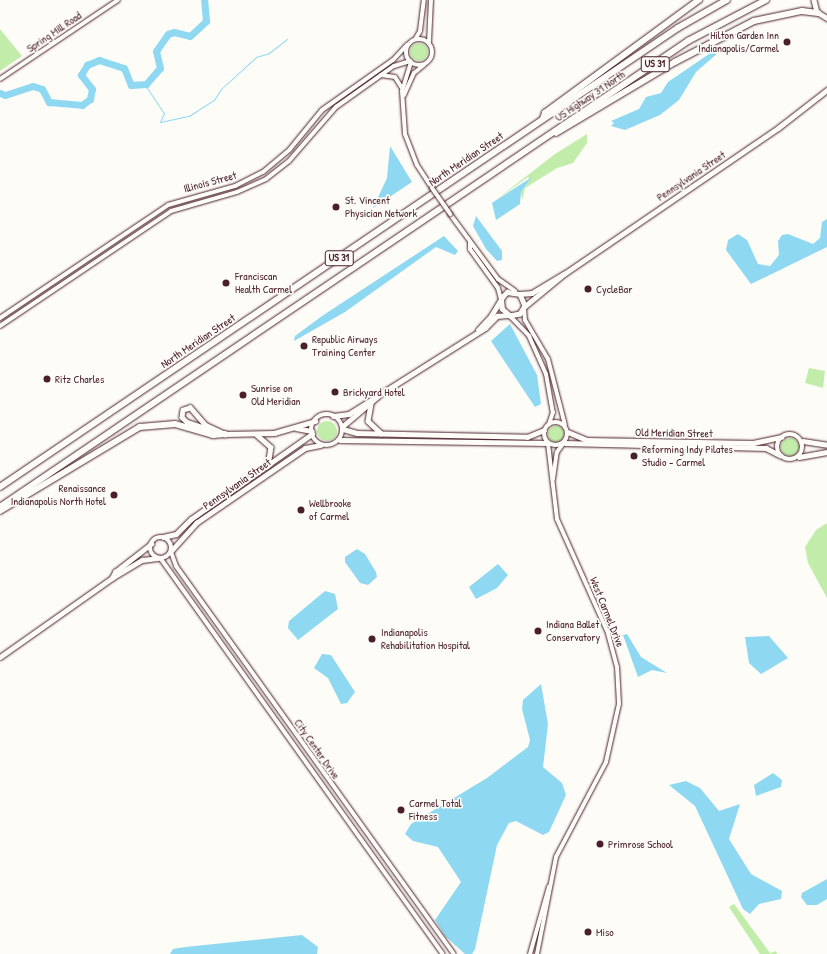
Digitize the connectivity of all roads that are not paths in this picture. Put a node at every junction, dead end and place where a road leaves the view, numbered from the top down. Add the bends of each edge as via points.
1 (118, 0) edge
2 (424, 0) edge
3 (431, 0) edge
4 (699, 0) edge
5 (728, 0) edge
6 (766, 0) edge
7 (814, 0) edge
8 (818, 14) junction
9 (827, 18) edge
10 (411, 40) junction
11 (429, 43) junction
12 (407, 45) junction
13 (410, 62) junction
14 (425, 64) junction
15 (380, 76) junction
16 (0, 79) edge
17 (402, 89) junction
18 (827, 90) edge
19 (404, 95) junction
20 (543, 120) junction
21 (548, 136) junction
22 (470, 242) junction
23 (564, 274) junction
24 (515, 291) junction
25 (520, 294) junction
26 (501, 300) junction
27 (524, 308) junction
28 (509, 315) junction
29 (0, 318) edge
30 (0, 326) edge
31 (478, 330) junction
32 (377, 397) junction
33 (372, 403) junction
34 (333, 416) junction
35 (315, 421) junction
36 (549, 424) junction
37 (565, 425) junction
38 (296, 428) junction
39 (343, 428) junction
40 (544, 430) junction
41 (312, 432) junction
42 (568, 432) junction
43 (225, 434) junction
44 (382, 434) junction
45 (256, 435) junction
46 (781, 437) junction
47 (340, 440) junction
48 (802, 441) junction
49 (547, 443) junction
50 (563, 444) junction
51 (321, 445) junction
52 (827, 445) edge
53 (827, 452) edge
54 (780, 455) junction
55 (798, 458) junction
56 (268, 467) junction
57 (553, 479) junction
58 (0, 487) edge
59 (0, 507) edge
60 (0, 511) edge
61 (162, 537) junction
62 (151, 544) junction
63 (171, 551) junction
64 (160, 558) junction
65 (112, 578) junction
66 (0, 657) edge
67 (549, 886) junction
68 (443, 954) edge
69 (454, 954) edge
70 (530, 954) edge
71 (537, 954) edge

1 - 16 street, Spring Mill Road
2 - 10 street via 420,31
3 - 11 street
4 - 20 highway via 545,112
5 - 20 highway, North Meridian Street / US 31 via 683,25
6 - 21 highway, US Highway 31 North / US 31 via 688,41
7 - 8 main road
8 - 9 main road
8 - 21 highway via 802,11 754,21 675,62 567,130
10 - 11 street via 419,38
10 - 12 street
11 - 14 street via 432,55
12 - 13 street
12 - 29 street, Illinois Street via 393,60 322,110 290,149 263,172 235,186 168,205
13 - 14 street
13 - 15 street, Illinois Street
13 - 17 street
14 - 19 street via 414,73
15 - 17 street via 394,77
15 - 30 street, Illinois Street via 326,117 294,156 272,175 240,191 191,203 165,215
17 - 19 street
18 - 23 main road, Pennsylvania Street via 778,128
19 - 22 street, bridge via 407,143 432,188
20 - 58 highway, North Meridian Street / US 31
21 - 59 highway, US 31
22 - 24 street via 476,245 502,282
22 - 26 street via 470,249 498,288
23 - 25 main road, Pennsylvania Street via 532,293
23 - 27 main road, Pennsylvania Street
24 - 25 main road
24 - 26 main road
25 - 27 main road
26 - 28 main road
26 - 31 main road
27 - 28 main road, Pennsylvania Street
27 - 37 street via 525,320 548,359
28 - 31 main road via 497,316
28 - 36 street via 529,336 546,374 553,412
31 - 32 main road
32 - 33 main road
32 - 34 main road via 347,415
33 - 39 main road
33 - 44 main road via 368,421
34 - 35 main road via 323,415
34 - 39 main road
35 - 38 main road
35 - 41 main road
36 - 37 main road
36 - 40 main road
37 - 42 main road
38 - 41 main road
38 - 45 main road
39 - 44 main road via 353,433
39 - 47 main road
40 - 44 main road via 527,438
40 - 49 main road
41 - 51 main road
41 - 56 main road, Pennsylvania Street
42 - 46 main road, Old Meridian Street via 579,439 595,440 753,443
42 - 50 main road
43 - 43 main road via 205,425 190,408 183,410 182,417 187,422
43 - 45 main road
43 - 60 highway via 213,435 175,424 140,427
45 - 56 main road via 271,447
46 - 48 main road via 792,433
46 - 54 main road via 777,446
47 - 49 main road
47 - 51 main road via 332,445
48 - 52 main road
48 - 55 main road via 803,452
49 - 50 main road
49 - 57 street, West Carmel Drive
50 - 54 main road, Old Meridian Street via 766,448
50 - 57 street, West Carmel Drive via 556,455
51 - 63 main road, Pennsylvania Street via 305,448 196,523
53 - 55 main road
54 - 55 main road via 788,460
56 - 61 main road, Pennsylvania Street via 190,520 176,534
57 - 67 street, West Carmel Drive via 557,519 608,633 619,692 609,754 562,842
61 - 62 main road
61 - 63 main road via 170,542
62 - 64 main road via 152,553
62 - 65 main road via 115,572
63 - 64 main road
63 - 69 street, City Center Drive via 176,566
64 - 65 main road via 141,561
64 - 68 street, City Center Drive
65 - 66 main road
67 - 70 street, West Carmel Drive
67 - 71 street, West Carmel Drive

